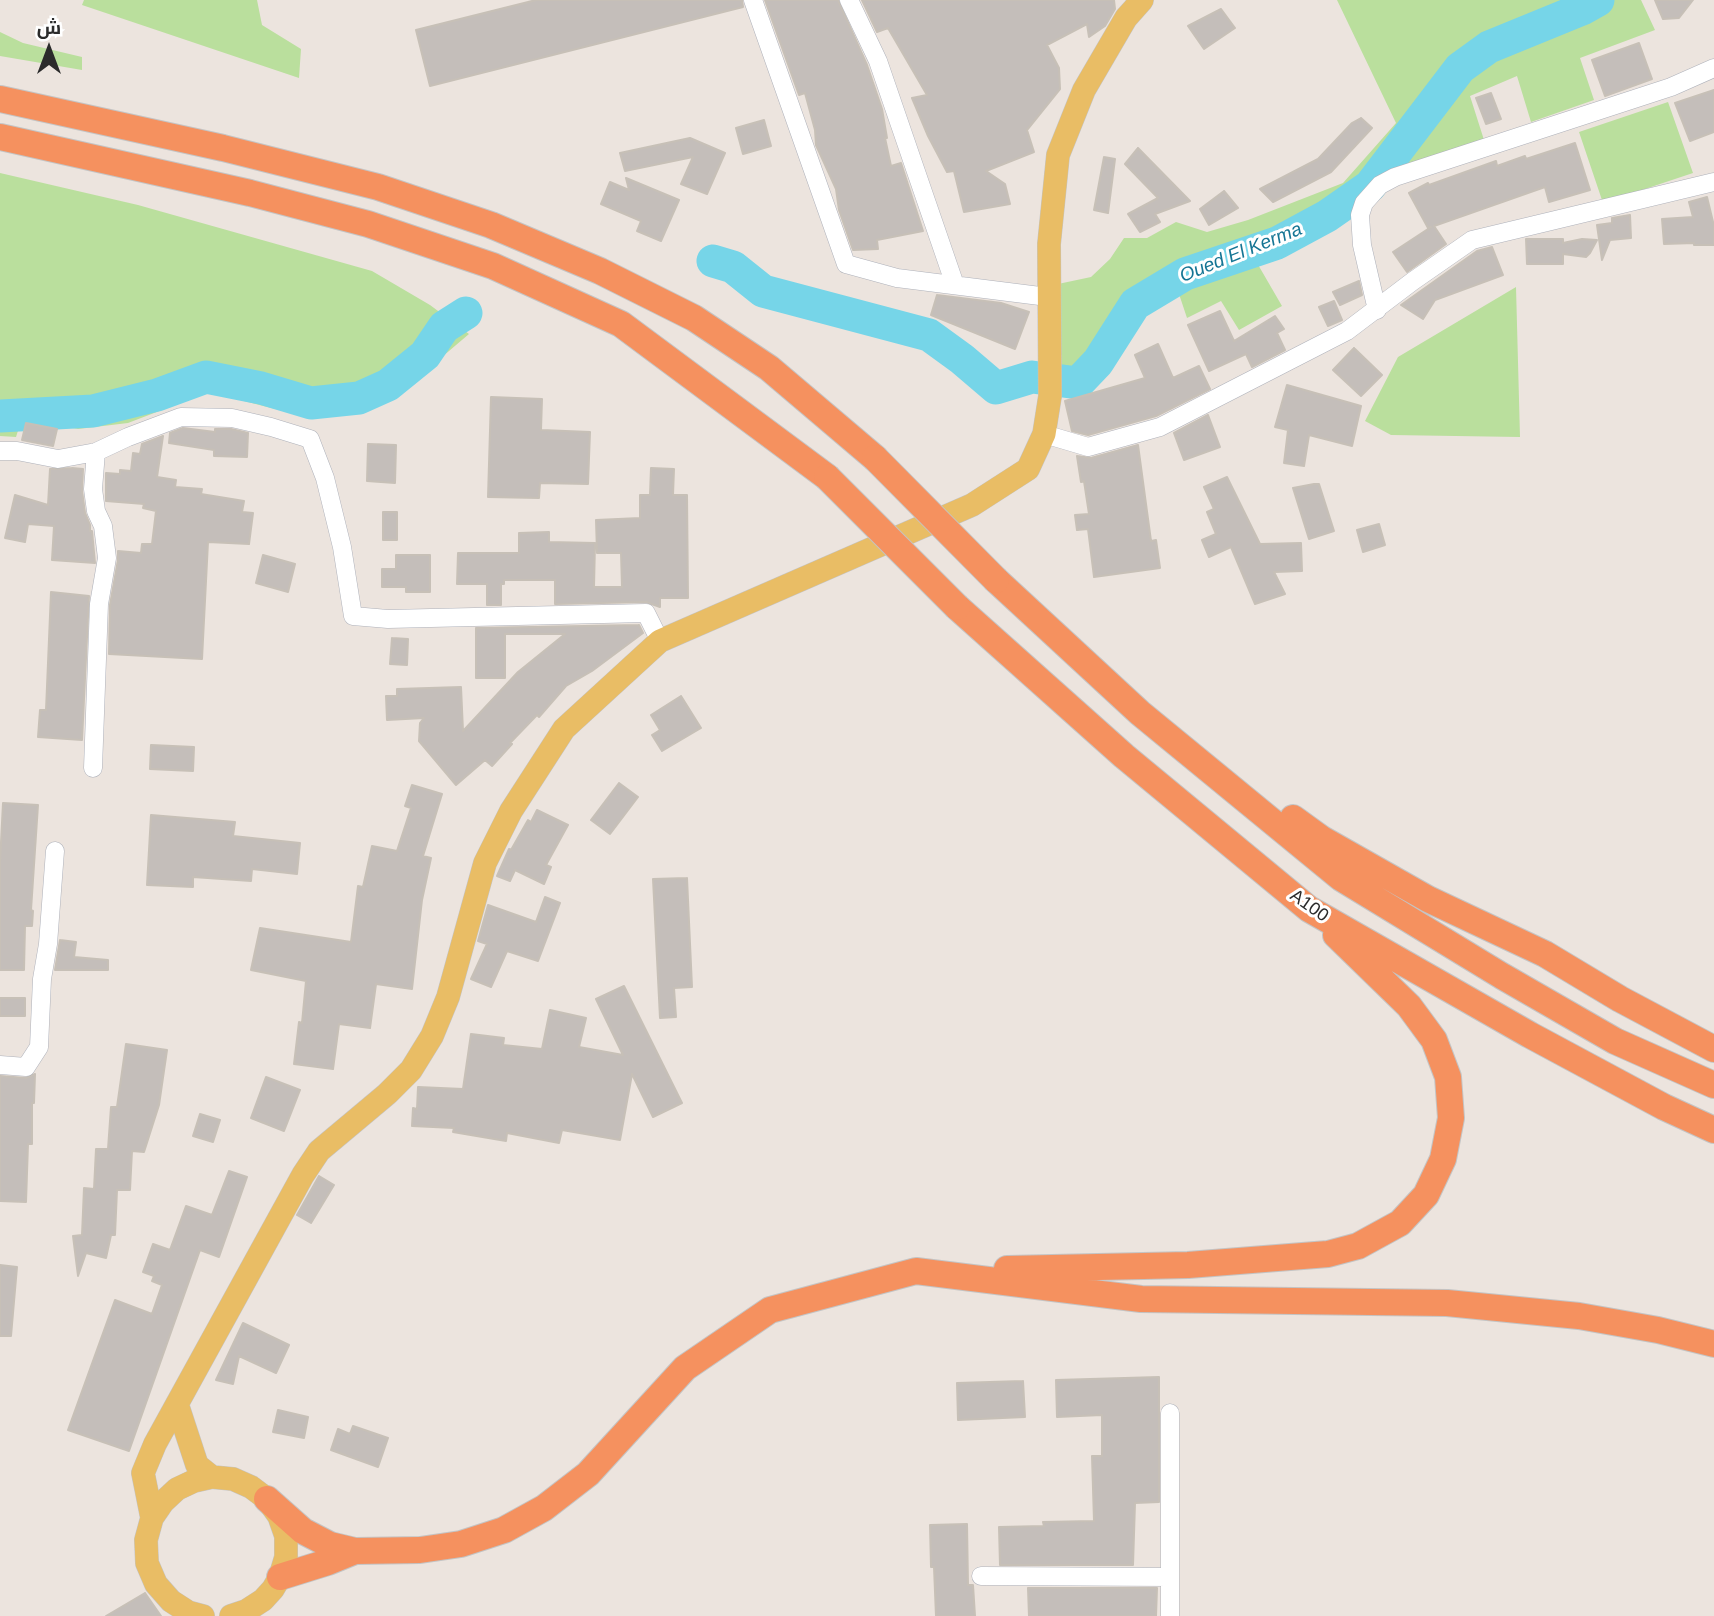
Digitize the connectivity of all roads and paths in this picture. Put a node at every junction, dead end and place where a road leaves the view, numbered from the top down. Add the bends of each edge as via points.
1 (753, 0) edge
2 (849, 0) edge
3 (1142, 0) edge
4 (1122, 9) edge
5 (1714, 68) edge
6 (0, 99) edge
7 (0, 137) edge
8 (1714, 182) edge
9 (955, 285) junction
10 (1048, 297) junction
11 (1377, 310) junction
12 (1044, 434) junction
13 (0, 451) edge
14 (96, 453) junction
15 (660, 641) junction
16 (1140, 713) junction
17 (93, 768) dead end
18 (55, 851) dead end
19 (1309, 909) junction
20 (1714, 1049) edge
21 (0, 1065) edge
22 (1714, 1085) edge
23 (1714, 1130) edge
24 (916, 1270) junction
25 (1714, 1344) edge
26 (177, 1404) junction
27 (1170, 1413) dead end
28 (212, 1478) junction
29 (267, 1499) junction
30 (152, 1518) junction
31 (355, 1551) junction
32 (981, 1576) dead end
33 (281, 1577) junction
34 (1170, 1577) junction
35 (257, 1608) edge
36 (176, 1609) edge
37 (203, 1616) edge
38 (231, 1616) edge
39 (1170, 1616) edge

1 - 9 street via 846,264 897,278
2 - 9 street via 878,61
3 - 4 main road
4 - 10 main road via 1058,155
5 - 11 street via 1671,87 1380,185 1360,215
6 - 16 highway, bridge via 378,187 491,225 600,271 694,318 769,368 875,458 996,580
7 - 19 highway, A100 / A100, bridge via 368,223 493,266 621,324 827,477 957,607 1166,792
8 - 11 street via 1472,240
9 - 10 street
10 - 12 main road via 1050,396
11 - 12 street via 1347,331 1160,428 1088,447
12 - 15 main road via 1028,469 972,505
13 - 14 street via 58,459
14 - 15 street via 181,417 232,418 310,439 342,547 353,616 646,613
14 - 17 street via 93,489 107,558 99,604
15 - 26 main road via 564,729 511,811 485,863 448,997 432,1036 411,1070 319,1151
16 - 20 highway via 1322,839 1428,899 1545,954
16 - 22 highway via 1341,878 1615,1041
18 - 21 street via 39,1047 26,1067
19 - 23 highway, A100 / A100 via 1530,1035
19 - 24 highway via 1409,1006 1434,1040 1448,1077 1451,1118 1443,1159 1426,1195 1400,1223 1358,1246 1303,1257 1188,1265
24 - 25 highway via 1141,1299 1447,1303 1579,1316
24 - 31 highway via 770,1310 685,1368 588,1474 544,1508 504,1530 461,1544 420,1550
26 - 28 main road via 198,1465
26 - 30 main road via 144,1473
27 - 34 street
28 - 29 main road via 233,1479
28 - 30 main road via 177,1489
29 - 31 highway via 303,1531
29 - 33 main road via 286,1536
30 - 36 main road via 146,1540 147,1563 156,1584
31 - 33 highway
32 - 34 street
33 - 35 main road
34 - 39 street
35 - 38 main road
36 - 37 main road

